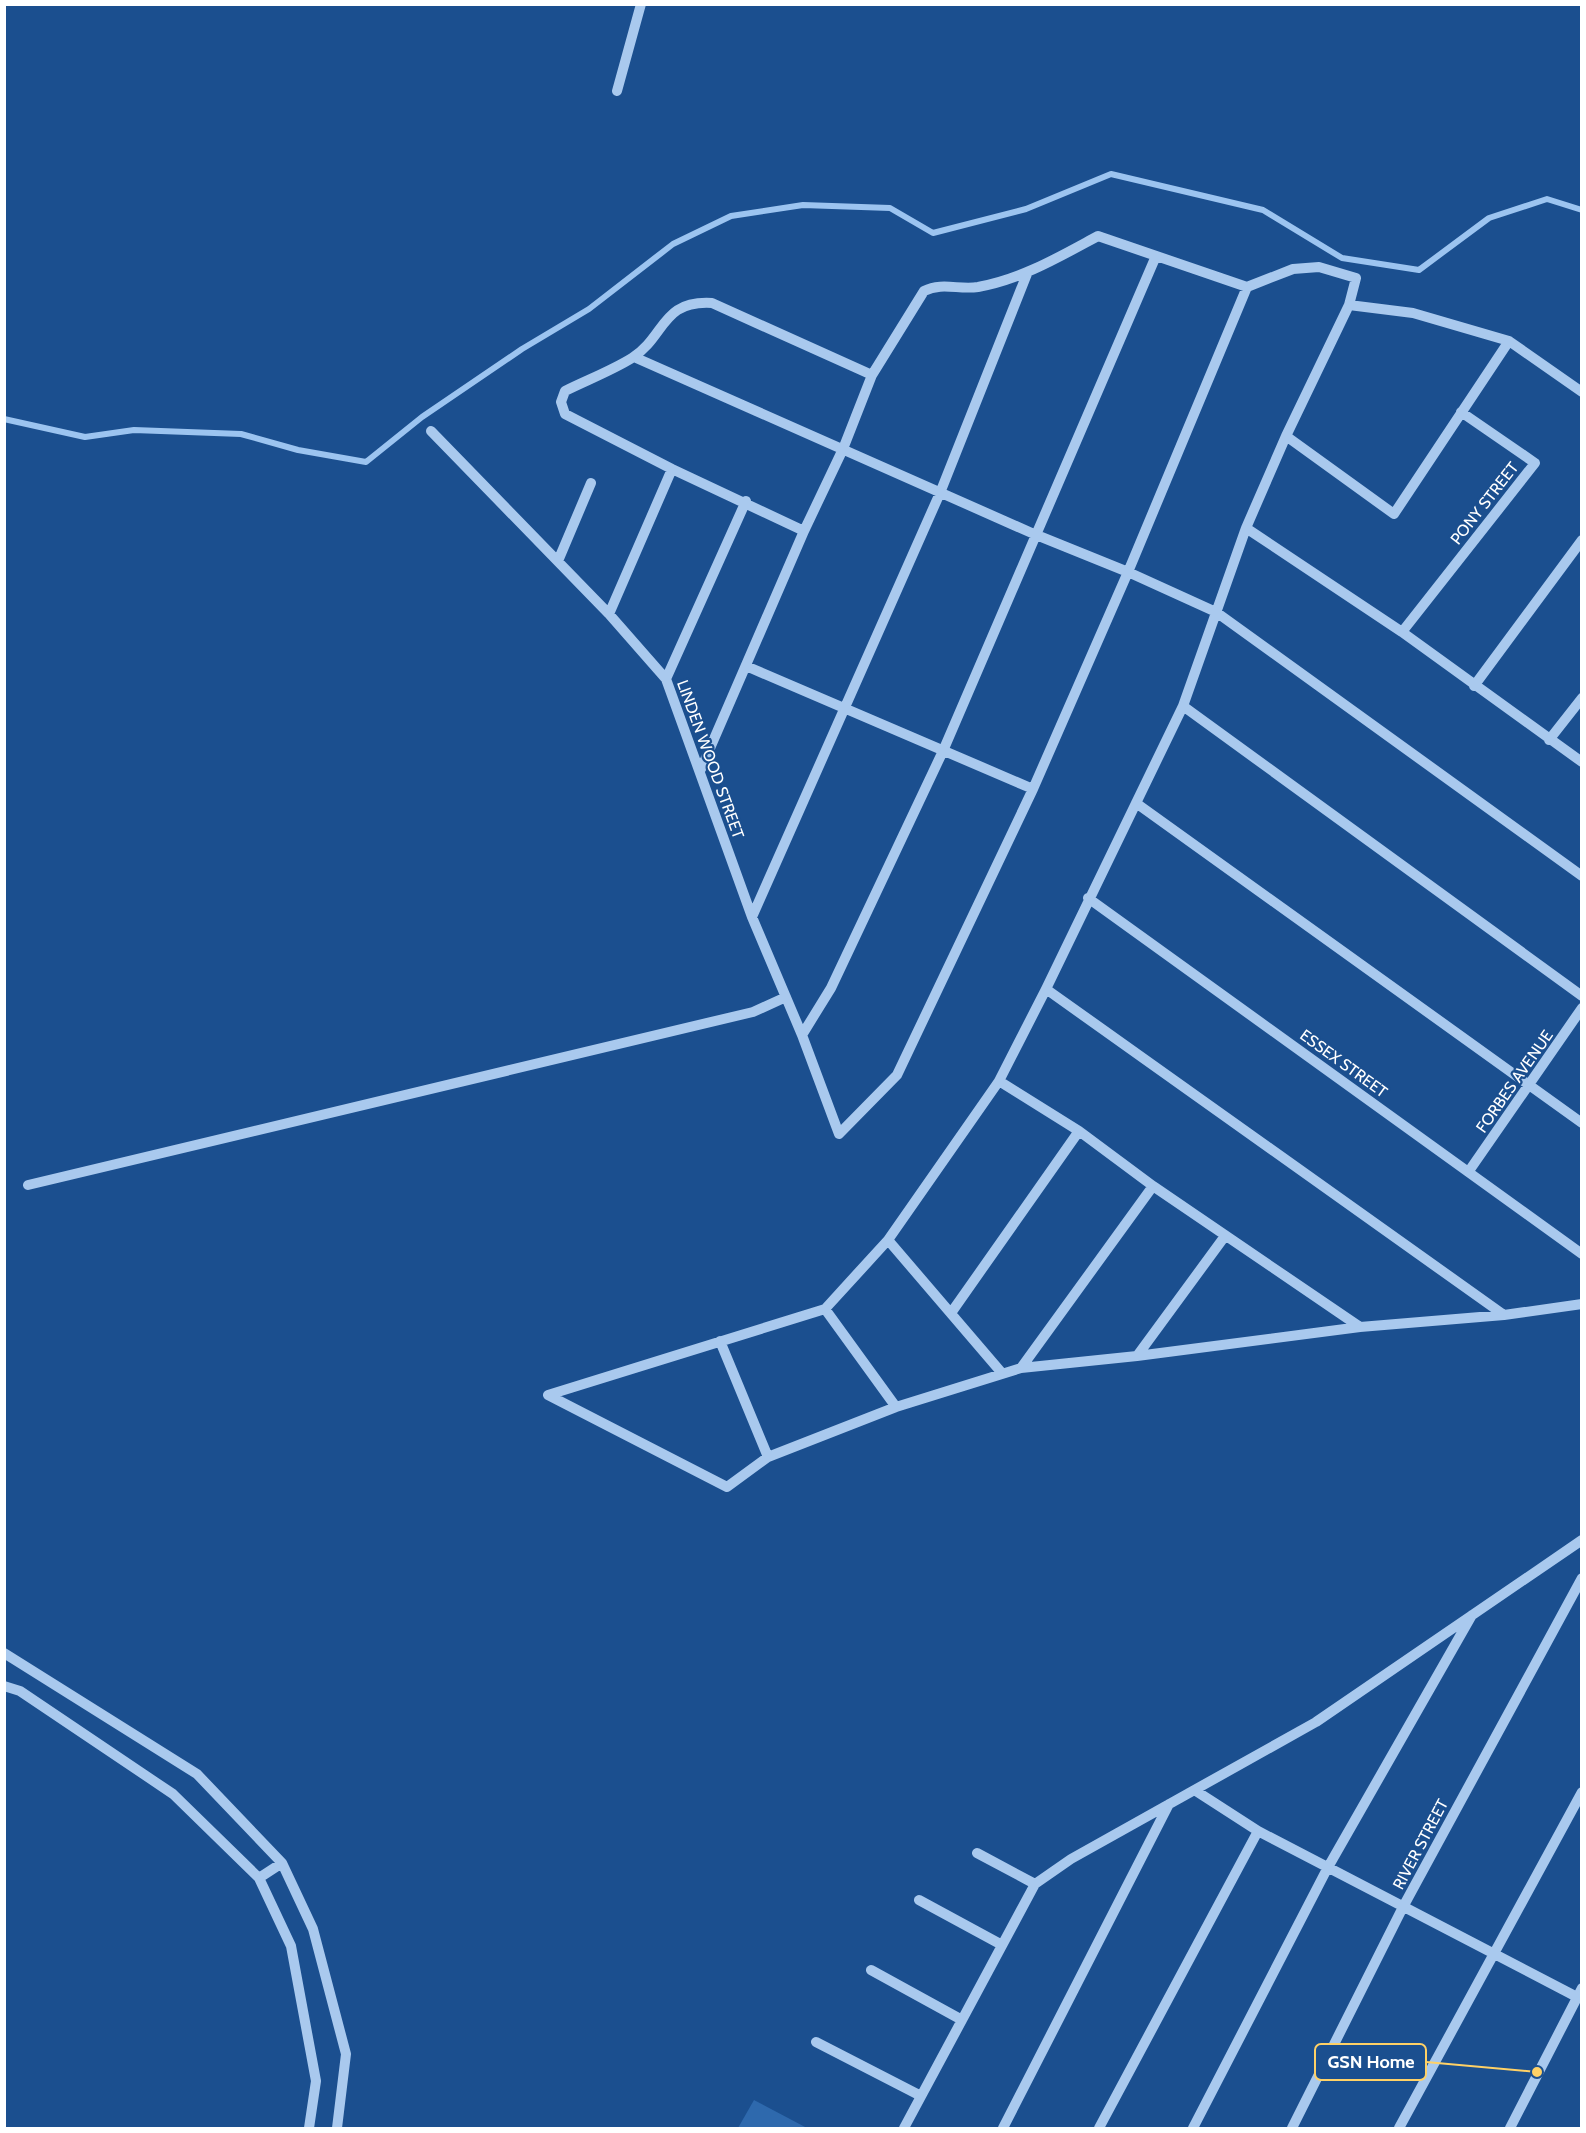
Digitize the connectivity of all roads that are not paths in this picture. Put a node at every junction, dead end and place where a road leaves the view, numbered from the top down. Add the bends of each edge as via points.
1 (641, 4) edge
2 (617, 91) dead end
3 (1156, 256) junction
4 (1027, 274) junction
5 (1247, 287) junction
6 (1350, 305) junction
7 (1509, 341) junction
8 (634, 357) junction
9 (872, 375) junction
10 (1581, 392) edge
11 (1461, 412) junction
12 (431, 431) dead end
13 (1286, 436) junction
14 (843, 449) junction
15 (672, 469) junction
16 (591, 483) dead end
17 (940, 493) junction
18 (746, 501) junction
19 (1246, 528) junction
20 (804, 531) junction
21 (1034, 534) junction
22 (1581, 540) edge
23 (558, 561) junction
24 (1128, 572) junction
25 (1216, 612) junction
26 (609, 614) junction
27 (1402, 632) junction
28 (746, 666) junction
29 (666, 679) junction
30 (1474, 686) junction
31 (1581, 698) edge
32 (1183, 706) junction
33 (844, 710) junction
34 (1549, 740) junction
35 (943, 752) junction
36 (1581, 762) edge
37 (701, 770) junction
38 (1033, 789) junction
39 (1136, 803) junction
40 (1581, 876) edge
41 (1088, 898) junction
42 (752, 917) junction
43 (1046, 989) junction
44 (1581, 996) edge
45 (786, 997) junction
46 (1581, 1008) edge
47 (802, 1035) junction
48 (999, 1081) junction
49 (1529, 1088) junction
50 (1581, 1123) edge
51 (1079, 1131) junction
52 (1469, 1171) junction
53 (28, 1185) dead end
54 (1153, 1186) junction
55 (1225, 1236) junction
56 (888, 1240) junction
57 (1581, 1254) edge
58 (1581, 1304) edge
59 (825, 1309) junction
60 (951, 1313) junction
61 (1504, 1315) junction
62 (1360, 1327) junction
63 (720, 1341) junction
64 (1137, 1356) junction
65 (1021, 1368) junction
66 (1000, 1372) junction
67 (896, 1407) junction
68 (768, 1457) junction
69 (1581, 1540) edge
70 (1581, 1578) edge
71 (1473, 1612) junction
72 (4, 1653) edge
73 (4, 1686) edge
74 (1196, 1791) junction
75 (1581, 1792) edge
76 (1169, 1804) junction
77 (1257, 1831) junction
78 (977, 1853) dead end
79 (282, 1863) junction
80 (1327, 1869) junction
81 (259, 1878) junction
82 (1035, 1884) junction
83 (918, 1900) dead end
84 (1403, 1907) junction
85 (1002, 1945) junction
86 (1495, 1955) junction
87 (871, 1970) dead end
88 (1579, 1992) edge
89 (962, 2020) junction
90 (816, 2042) dead end
91 (921, 2096) junction
92 (309, 2128) edge
93 (337, 2128) edge
94 (904, 2128) edge
95 (1003, 2128) edge
96 (1099, 2128) edge
97 (1193, 2128) edge
98 (1292, 2128) edge
99 (1399, 2128) edge
100 (1510, 2128) edge

1 - 2 street
3 - 4 street via 1098,236
3 - 5 street
3 - 21 street
4 - 9 street via 979,287 936,285 924,291
4 - 17 street
5 - 6 street via 1293,269 1319,267 1356,278
5 - 24 street
6 - 7 street via 1413,313
6 - 13 street
7 - 10 street
7 - 11 street
8 - 9 street via 677,309 693,302 712,303
8 - 14 street
8 - 15 street via 565,392 561,402 565,414
9 - 14 street
11 - 13 street via 1394,514
11 - 27 street, PONY STREET via 1535,463
12 - 23 street, LINDEN WOOD STREET
13 - 19 street
14 - 17 street
14 - 20 street
15 - 18 street
15 - 26 street
16 - 23 street
17 - 21 street
17 - 33 street
18 - 20 street
18 - 29 street
19 - 25 street
19 - 27 street
20 - 28 street
21 - 24 street
21 - 35 street
22 - 30 street
23 - 26 street, LINDEN WOOD STREET
24 - 25 street
24 - 38 street
25 - 32 street
25 - 40 street
26 - 29 street, LINDEN WOOD STREET
27 - 30 street
28 - 33 street
28 - 37 street
29 - 37 street, LINDEN WOOD STREET
30 - 34 street
31 - 34 street
32 - 39 street
32 - 44 street
33 - 35 street
33 - 42 street
34 - 36 street
35 - 38 street
35 - 47 street via 831,988
37 - 42 street, LINDEN WOOD STREET
38 - 47 street, LINDEN WOOD STREET via 897,1074 839,1134
39 - 41 street
39 - 49 street
41 - 43 street
41 - 52 street, ESSEX STREET
42 - 45 street, LINDEN WOOD STREET
43 - 48 street
43 - 61 street
45 - 47 street, LINDEN WOOD STREET
45 - 53 street via 753,1012
46 - 49 street, FORBES AVENUE
48 - 51 street
48 - 56 street
49 - 50 street
49 - 52 street, FORBES AVENUE
51 - 54 street
51 - 60 street
52 - 57 street, ESSEX STREET
54 - 55 street
54 - 65 street
55 - 62 street
55 - 64 street
56 - 59 street
56 - 60 street
58 - 61 street
59 - 63 street
59 - 67 street
60 - 66 street
61 - 62 street
62 - 64 street
63 - 68 street
63 - 68 street via 548,1395 727,1487
64 - 65 street
65 - 66 street
66 - 67 street
67 - 68 street
69 - 71 street
70 - 84 street, RIVER STREET
71 - 74 street via 1316,1722
71 - 80 street
72 - 79 street via 196,1774
73 - 81 street via 20,1691 173,1794
74 - 76 street
74 - 77 street
75 - 86 street
76 - 82 street via 1071,1859
76 - 95 street
77 - 80 street
77 - 96 street
78 - 82 street
79 - 81 street
79 - 93 street via 313,1929 346,2054
80 - 84 street
80 - 97 street
81 - 92 street via 291,1946 316,2081
82 - 85 street
83 - 85 street
84 - 86 street
84 - 98 street, RIVER STREET
85 - 89 street
86 - 88 street
86 - 99 street
87 - 89 street
88 - 100 street
89 - 91 street
90 - 91 street
91 - 94 street

